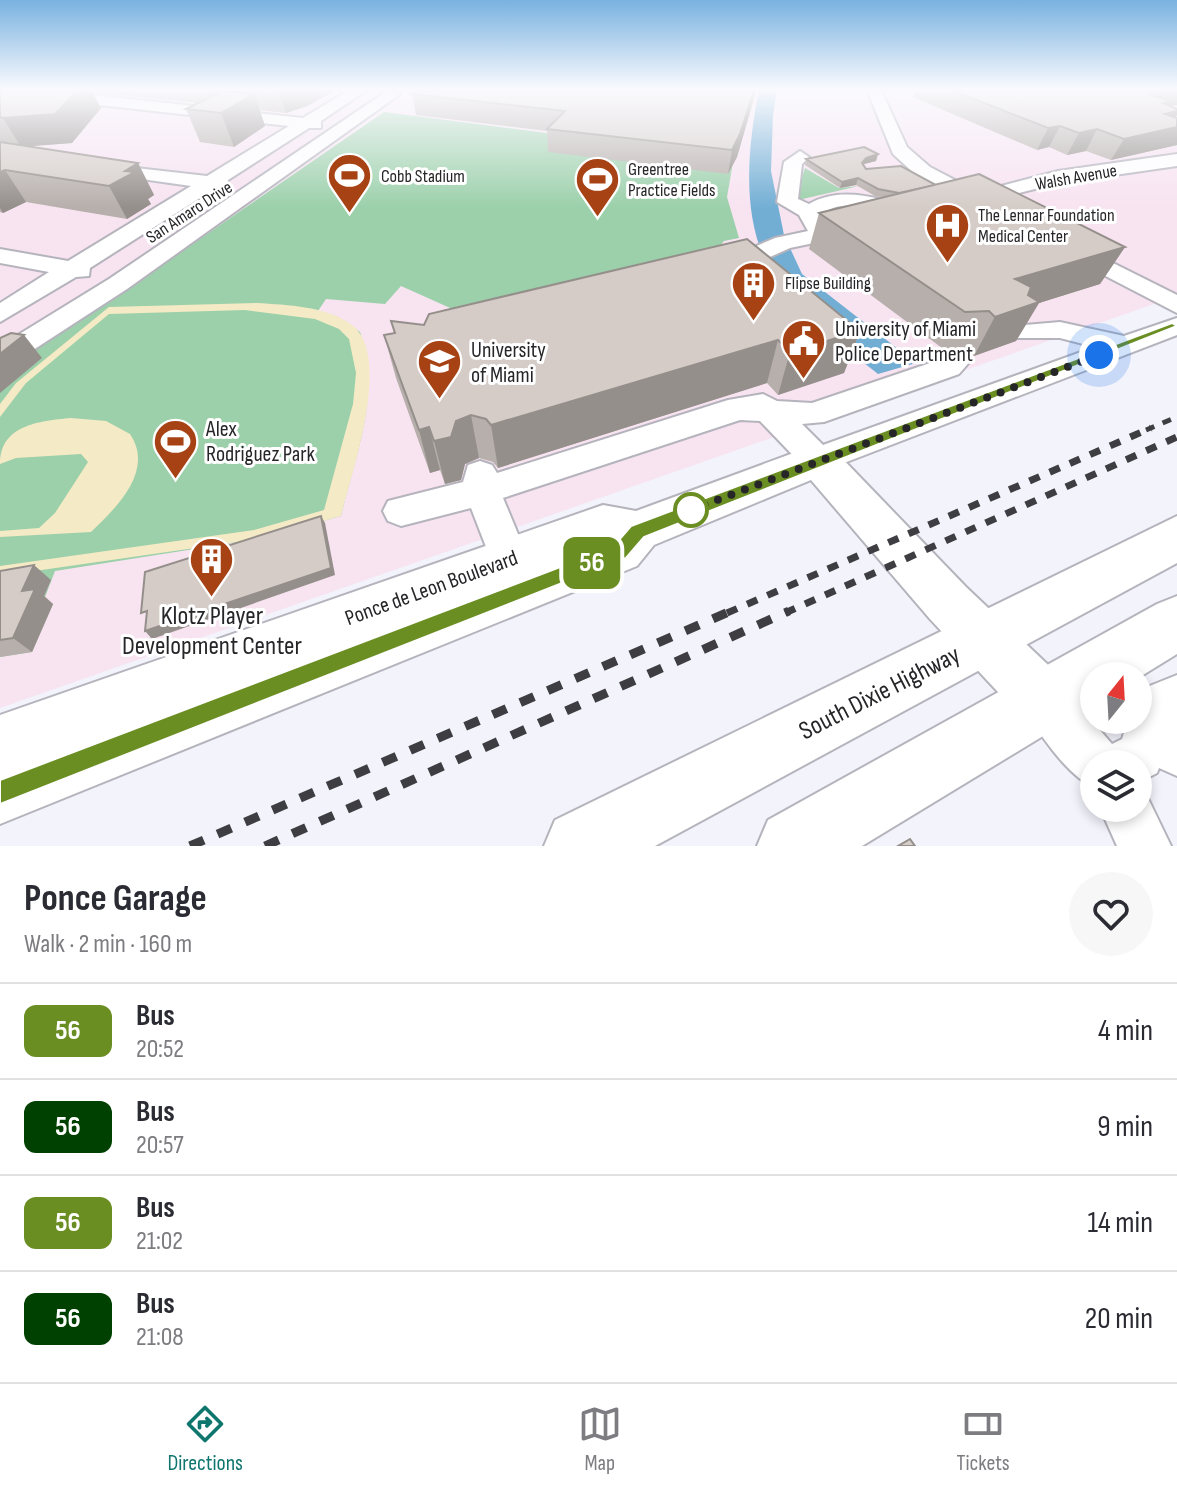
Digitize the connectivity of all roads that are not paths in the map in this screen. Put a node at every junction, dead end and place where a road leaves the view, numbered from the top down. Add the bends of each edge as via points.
1 (317, 129) edge
2 (319, 129) edge
3 (896, 129) edge
4 (800, 157) dead end
5 (1177, 160) edge
6 (915, 161) junction
7 (75, 164) edge
8 (884, 167) edge
9 (1136, 168) junction
10 (1177, 178) edge
11 (221, 184) junction
12 (996, 203) junction
13 (885, 213) junction
14 (811, 227) junction
15 (0, 256) edge
16 (83, 271) junction
17 (700, 275) edge
18 (1177, 289) edge
19 (1177, 305) edge
20 (1177, 326) edge
21 (1022, 332) edge
22 (5, 337) edge
23 (1125, 345) junction
24 (996, 393) junction
25 (750, 401) junction
26 (818, 460) junction
27 (477, 481) junction
28 (401, 511) dead end
29 (637, 531) junction
30 (1177, 538) edge
31 (509, 558) junction
32 (1177, 623) edge
33 (984, 638) junction
34 (1045, 701) junction
35 (1168, 723) edge
36 (0, 745) edge
37 (1085, 750) edge
38 (1145, 750) edge
39 (0, 792) edge
40 (1133, 822) edge
41 (581, 846) edge
42 (794, 846) edge
43 (1144, 846) edge

1 - 11 street, San Amaro Drive
2 - 22 street via 118,284
3 - 6 street via 895,146
4 - 14 street via 793,162 787,202
5 - 9 street, Walsh Avenue
6 - 8 street
6 - 12 street via 923,171
7 - 11 street
9 - 10 street
9 - 12 street, Walsh Avenue via 1076,174
11 - 16 street, San Amaro Drive
12 - 13 street, Walsh Avenue
13 - 14 street, Walsh Avenue via 847,230
13 - 14 street via 850,200
14 - 17 street via 751,258
15 - 16 street
16 - 22 street, San Amaro Drive
18 - 19 street via 1058,235
20 - 23 street, Ponce de Leon Boulevard
21 - 23 street via 1060,330
23 - 24 street, Ponce de Leon Boulevard
24 - 25 street via 967,357 813,414
24 - 26 street, Ponce de Leon Boulevard
25 - 26 street
25 - 27 street
26 - 29 main road, Ponce de Leon Boulevard
26 - 33 main road
27 - 28 street
27 - 31 street
29 - 31 main road, Ponce de Leon Boulevard via 603,524
29 - 39 main road via 620,552
30 - 33 highway, South Dixie Highway
31 - 36 main road, Ponce de Leon Boulevard
32 - 34 highway
33 - 34 main road
33 - 41 highway, South Dixie Highway
34 - 37 street
34 - 42 highway
35 - 38 street
40 - 43 street

